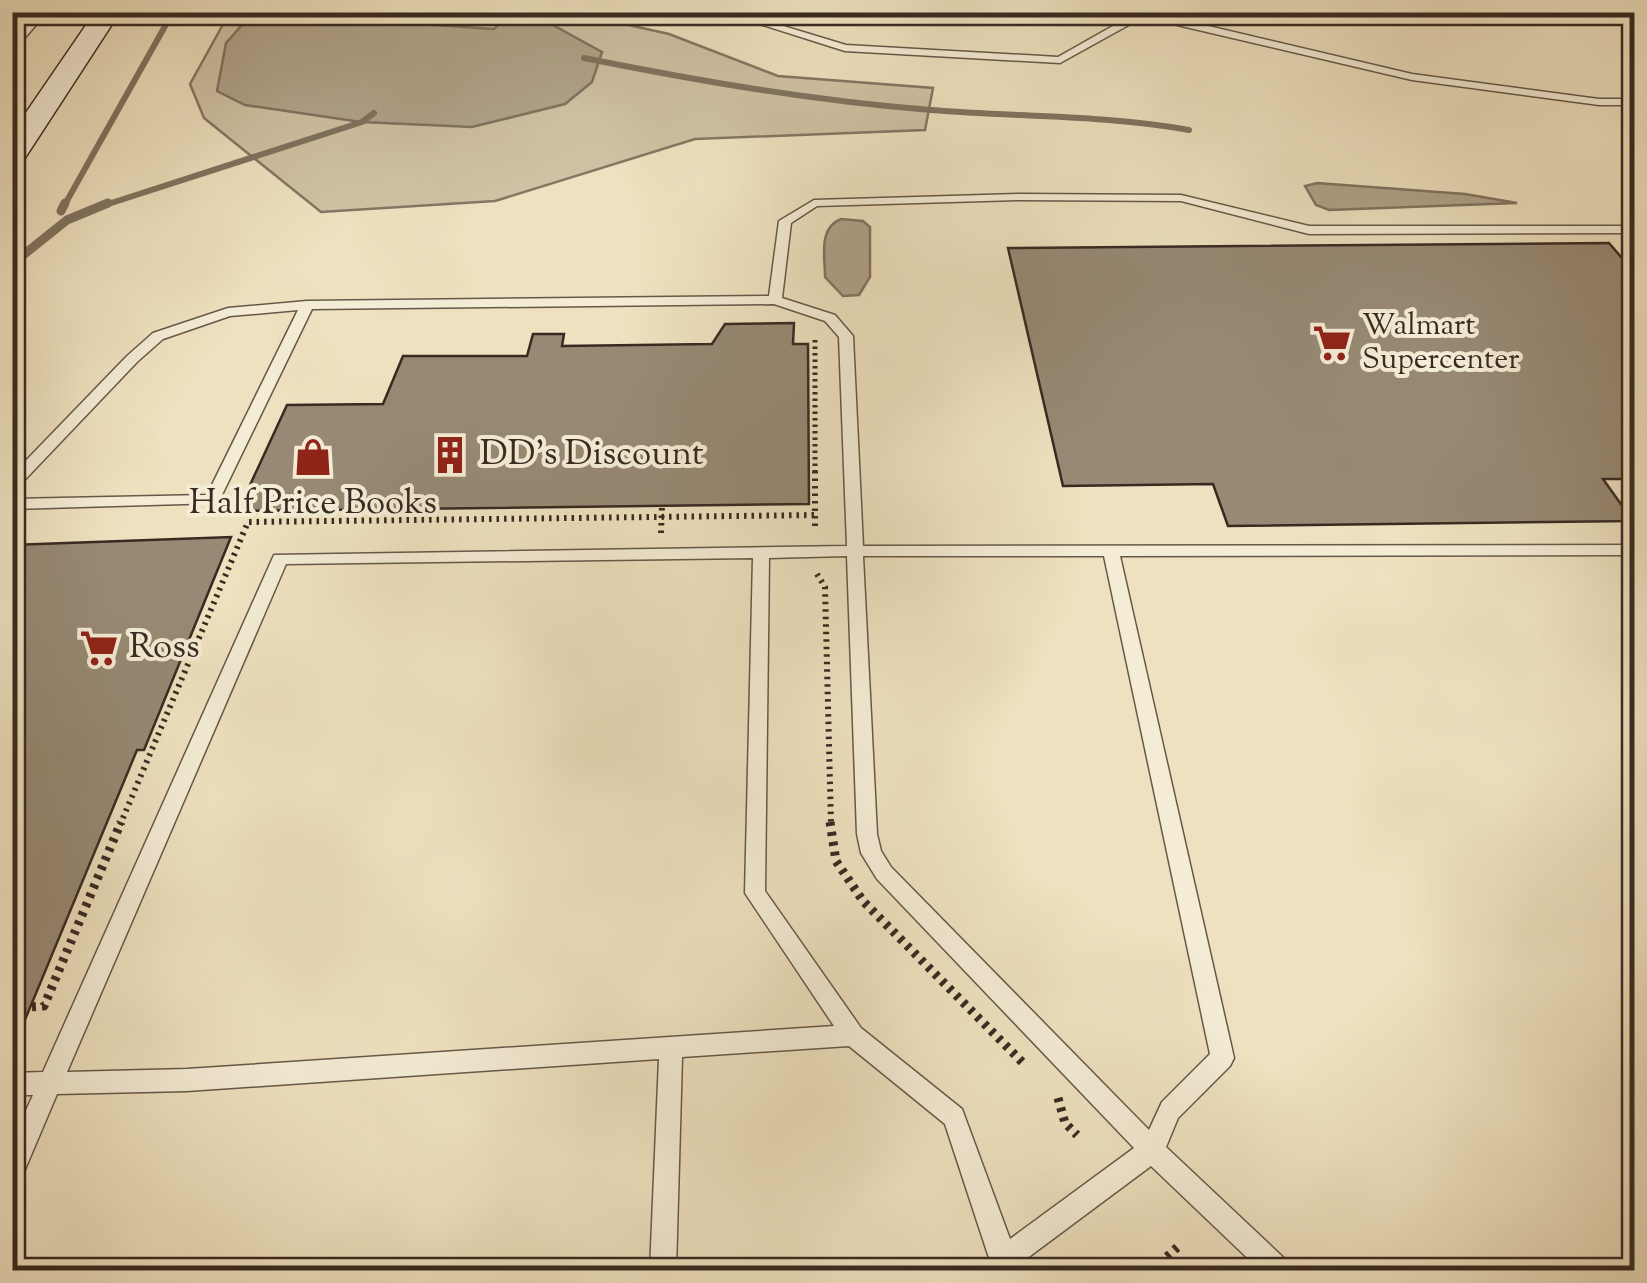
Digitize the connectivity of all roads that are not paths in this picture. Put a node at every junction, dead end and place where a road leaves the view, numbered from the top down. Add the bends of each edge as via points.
1 (43, 12) edge
2 (108, 12) edge
3 (726, 12) edge
4 (1141, 13) edge
5 (12, 50) edge
6 (1634, 102) edge
7 (12, 155) edge
8 (1634, 228) edge
9 (775, 300) junction
10 (307, 306) junction
11 (12, 485) edge
12 (12, 504) edge
13 (1634, 550) edge
14 (1111, 551) junction
15 (761, 552) junction
16 (855, 552) junction
17 (853, 1035) junction
18 (671, 1047) junction
19 (50, 1081) junction
20 (12, 1084) edge
21 (1152, 1150) junction
22 (12, 1170) edge
23 (1005, 1265) edge
24 (663, 1270) edge
25 (1278, 1270) edge

1 - 5 lane
2 - 7 street
3 - 4 lane via 845,48 1060,60
4 - 6 lane via 1412,77
8 - 9 lane via 1309,230 1181,198 814,203 785,221
9 - 10 lane
9 - 16 lane via 830,318 846,336
10 - 11 lane via 228,312 158,336
10 - 12 lane via 212,500
13 - 14 lane
14 - 16 lane
14 - 21 lane via 1222,1058 1170,1110
15 - 16 lane
15 - 17 lane via 755,893
15 - 19 lane via 280,559
16 - 21 lane via 872,853
17 - 18 lane
17 - 23 lane via 954,1116
18 - 19 lane via 187,1080
18 - 24 lane
19 - 20 lane
19 - 22 lane
21 - 23 lane
21 - 25 lane

